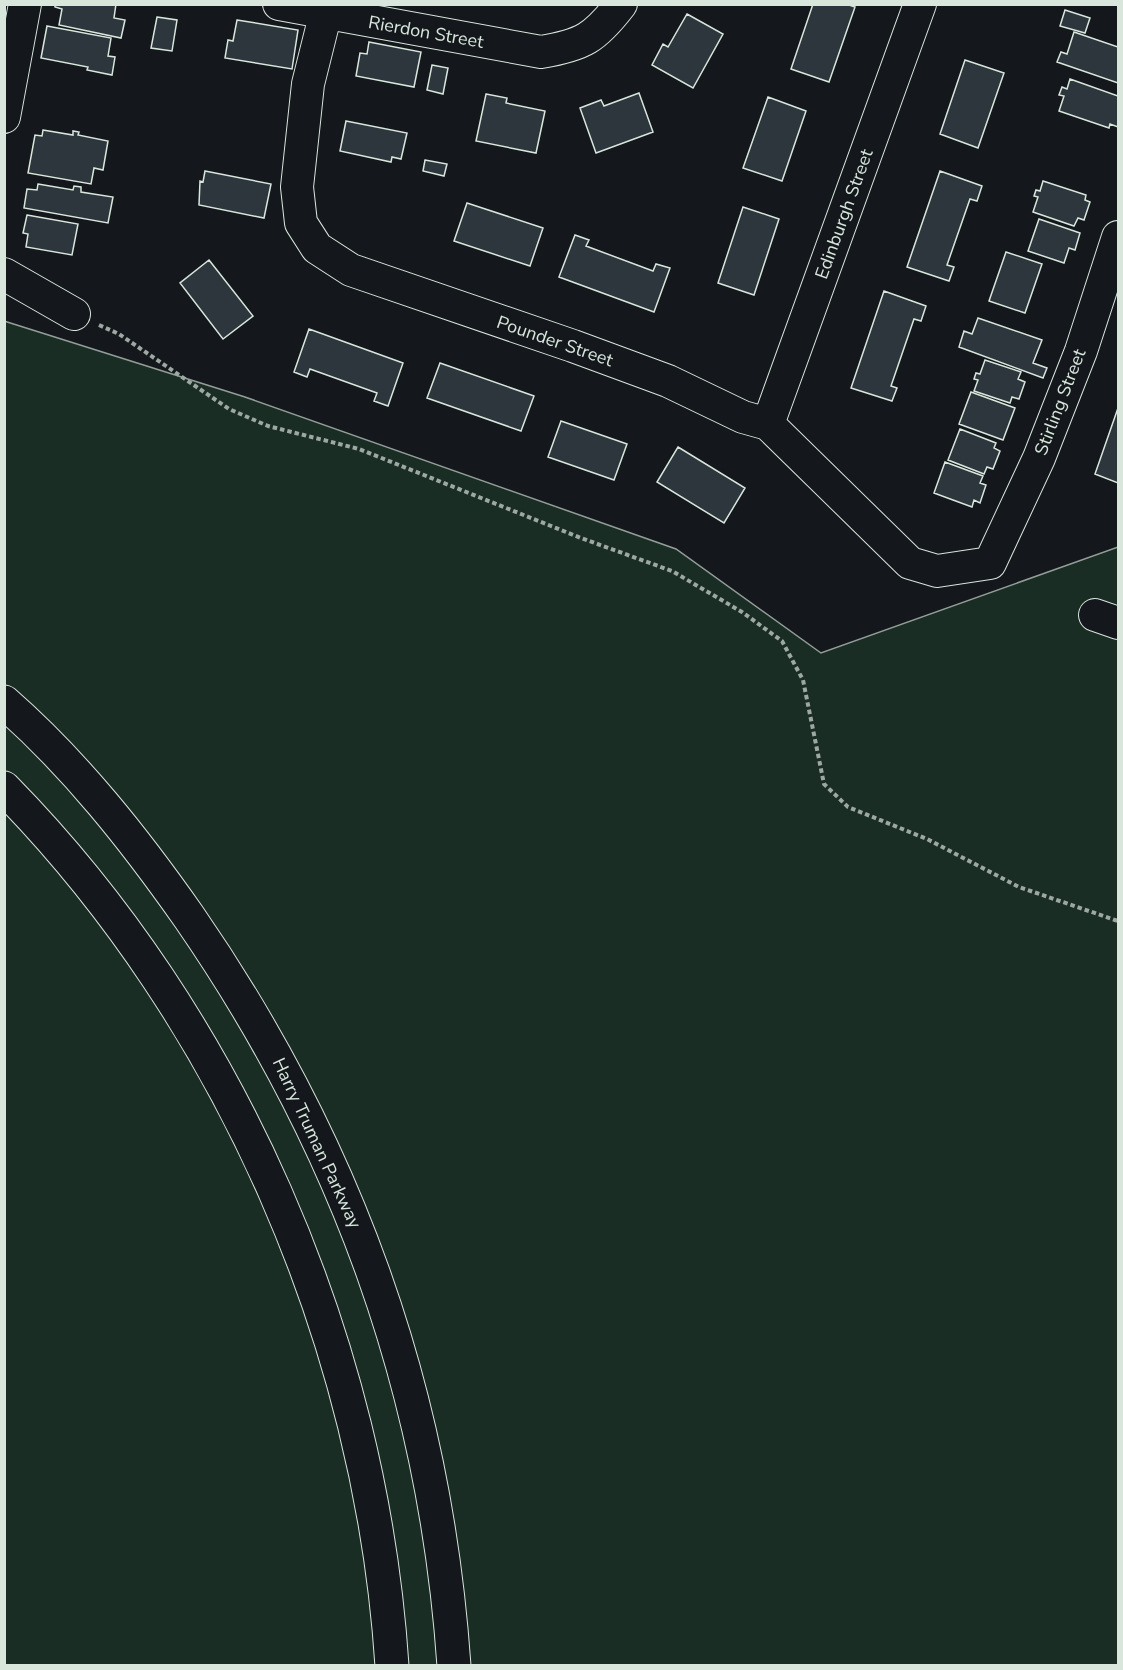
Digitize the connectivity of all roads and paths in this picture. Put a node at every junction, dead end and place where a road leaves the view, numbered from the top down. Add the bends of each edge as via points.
1 (279, 4) edge
2 (621, 4) edge
3 (920, 4) edge
4 (327, 9) edge
5 (17, 18) edge
6 (4, 117) edge
7 (1119, 237) edge
8 (4, 274) edge
9 (74, 314) joint
10 (768, 424) junction
11 (990, 563) joint
12 (4, 702) edge
13 (4, 788) edge
14 (1119, 921) edge
15 (392, 1665) edge
16 (454, 1665) edge

1 - 4 street, Rierdon Street
2 - 4 street, Rierdon Street via 605,25 574,47 541,52
3 - 10 street, Edinburgh Street
4 - 10 street, Pounder Street via 308,84 297,187 301,223 317,248 351,270 668,381 742,417
5 - 6 street
7 - 11 street, Stirling Street via 1081,351 1039,458
8 - 9 street
9 - 14 path via 119,334 248,418 359,449 682,577 782,641 803,680 824,784 848,807 927,838 1019,887
10 - 11 street, Pounder Street via 910,563 937,571
12 - 16 highway, Harry Truman Parkway via 85,783 153,866 269,1041 317,1135 358,1231 393,1329 421,1432 439,1534
13 - 15 highway via 39,823 104,903 215,1071 262,1161 335,1347 361,1445 378,1544

